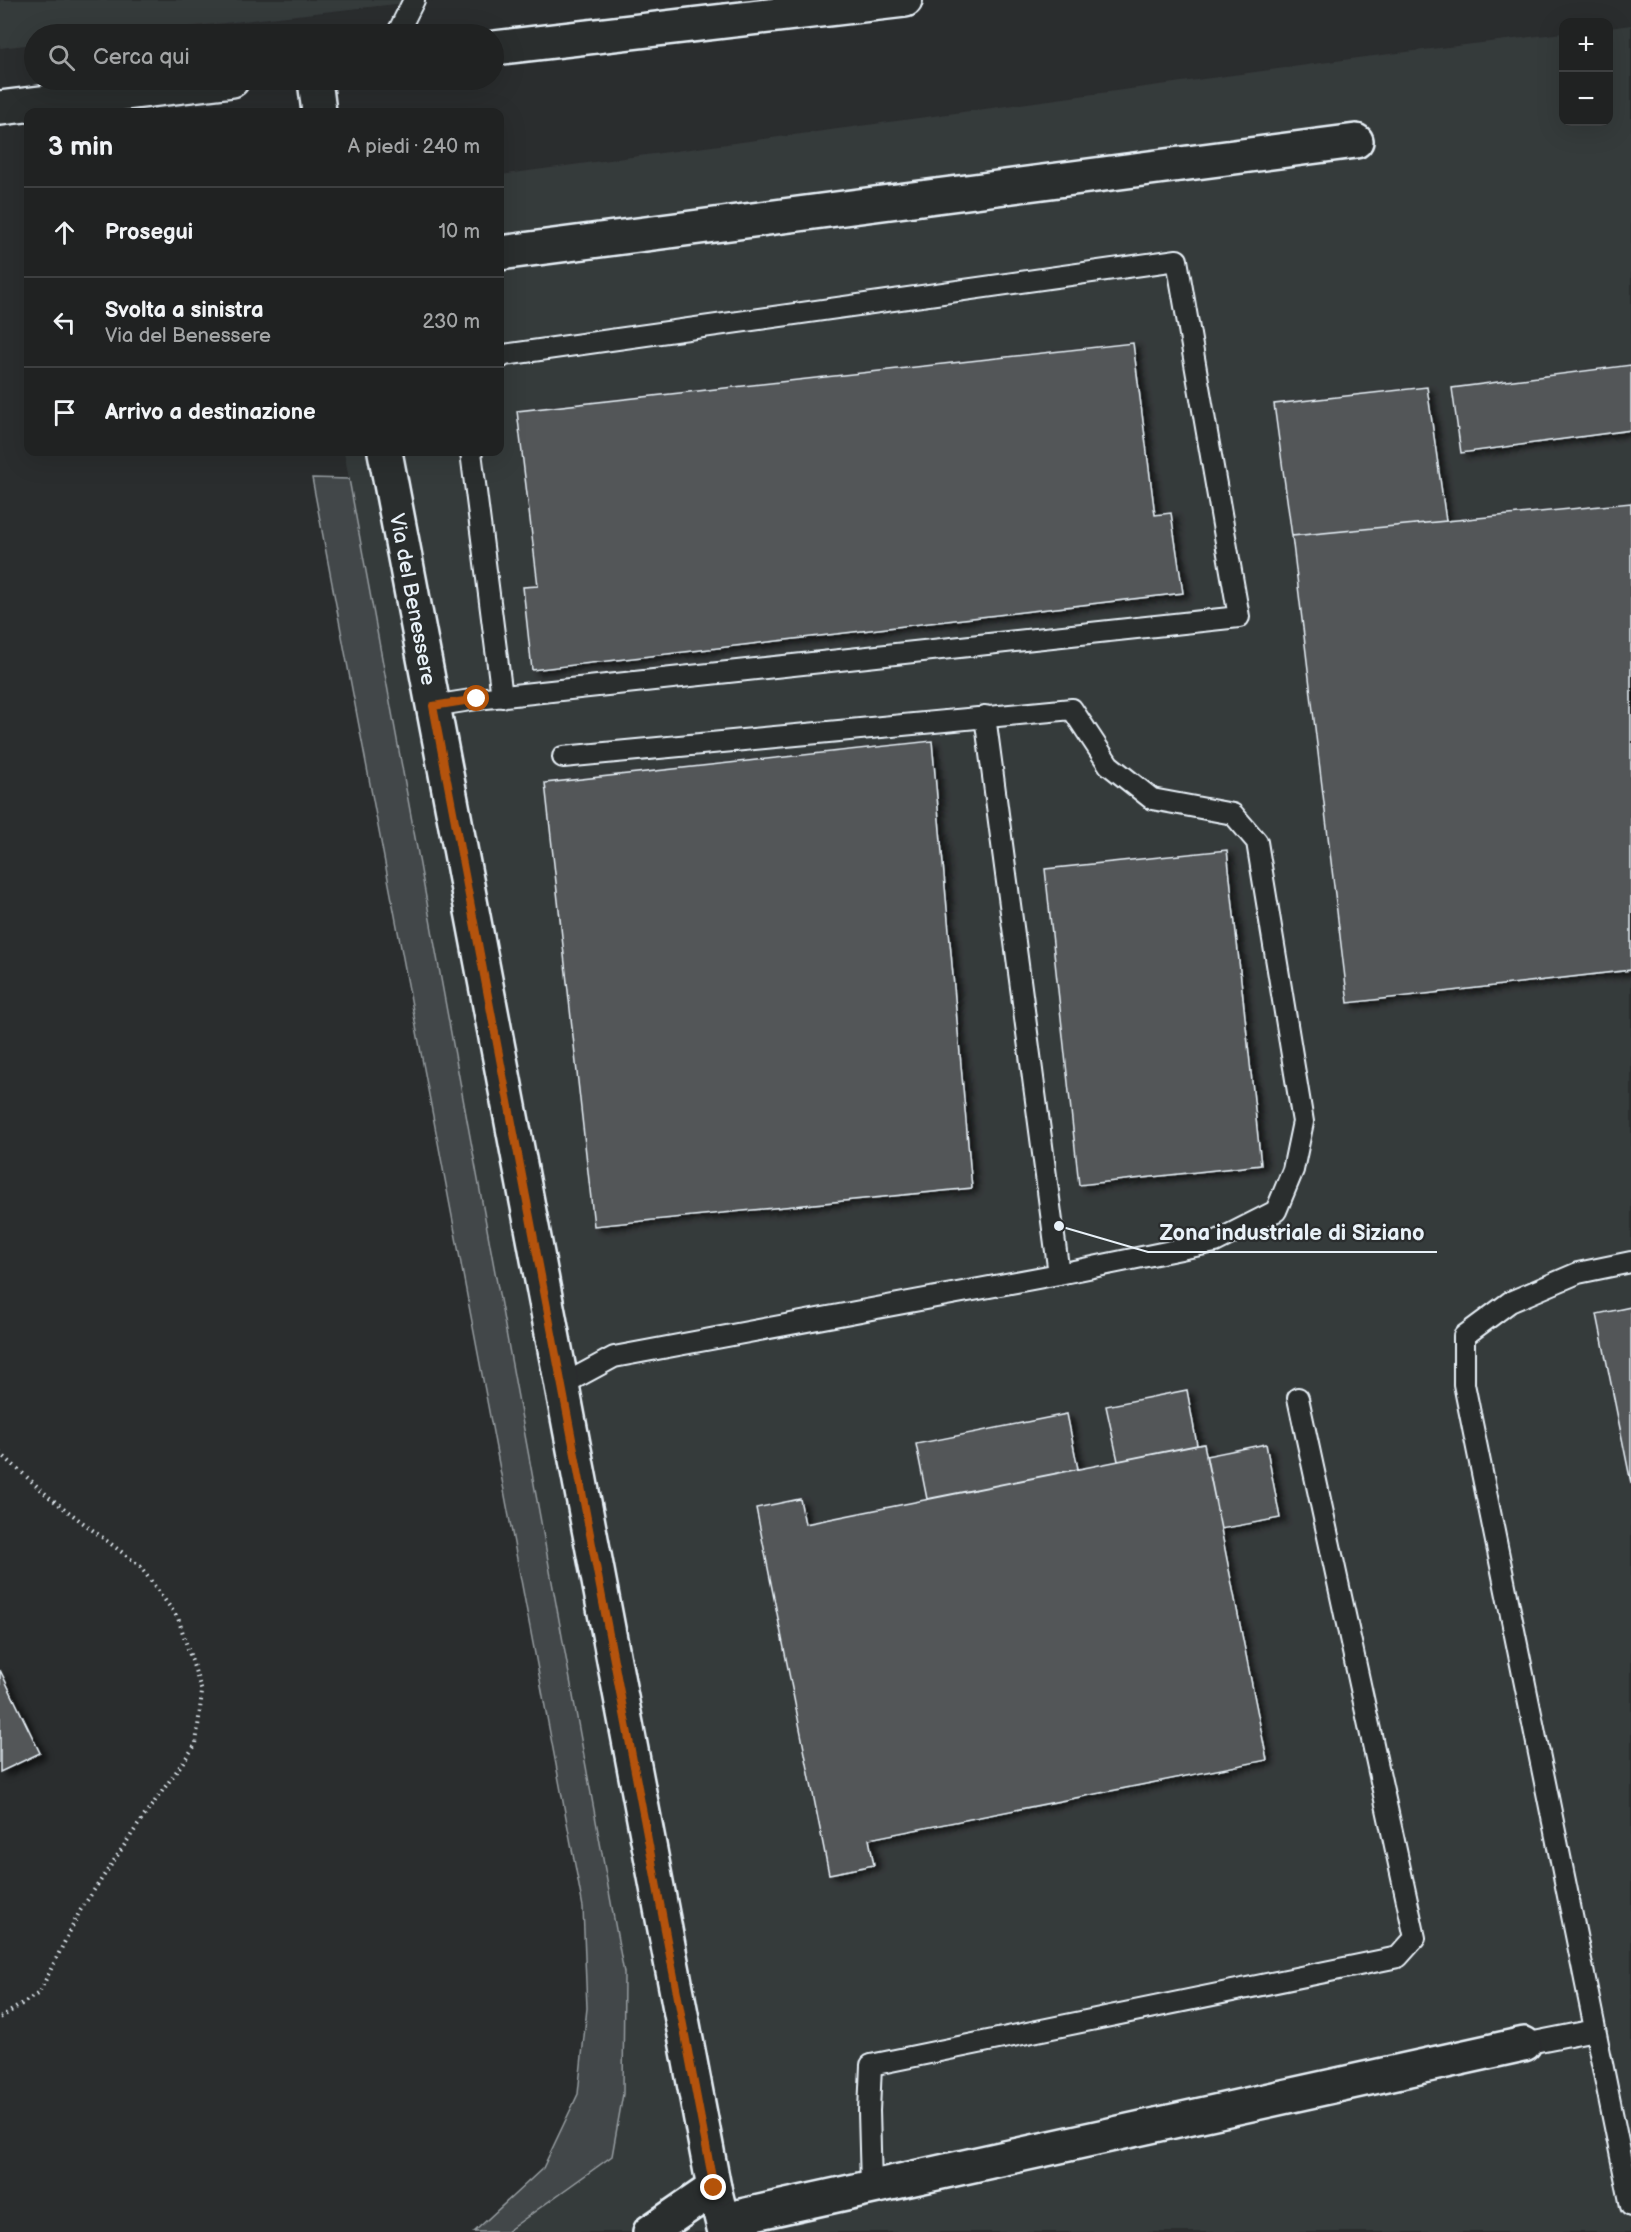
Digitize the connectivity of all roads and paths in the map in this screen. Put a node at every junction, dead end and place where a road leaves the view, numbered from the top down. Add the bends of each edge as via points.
1 (414, 0) edge
2 (906, 0) edge
3 (402, 24) edge
4 (504, 47) edge
5 (149, 90) edge
6 (317, 90) edge
7 (0, 108) edge
8 (319, 108) edge
9 (1356, 141) dead end
10 (504, 252) edge
11 (504, 355) edge
12 (386, 456) edge
13 (472, 456) edge
14 (502, 697) junction
15 (433, 706) junction
16 (985, 716) junction
17 (563, 757) dead end
18 (1631, 1262) edge
19 (1059, 1274) junction
20 (562, 1385) junction
21 (1298, 1398) dead end
22 (0, 1453) edge
23 (0, 2018) edge
24 (1595, 2030) junction
25 (1524, 2044) joint
26 (872, 2186) junction
27 (714, 2188) junction
28 (1631, 2206) edge
29 (724, 2226) edge
30 (650, 2232) edge

1 - 3 lane
2 - 4 street
5 - 7 street
6 - 8 street
9 - 10 street
11 - 14 lane via 1177,260 1239,617
12 - 15 street, Via del Benessere
13 - 14 lane
14 - 15 lane
15 - 20 street, Via del Benessere
16 - 17 lane
16 - 19 lane
16 - 19 lane via 1072,709 1109,765 1152,799 1233,814 1257,843 1303,1122 1293,1170 1276,1211 1215,1242
18 - 24 lane via 1578,1273 1510,1302 1464,1336 1464,1384
19 - 20 lane via 614,1357
20 - 27 street, Via del Benessere
21 - 26 lane via 1415,1938 1398,1957 871,2065
22 - 23 path via 49,1497 140,1566 178,1618 202,1692 196,1744 80,1911 39,1993
24 - 25 lane
24 - 28 lane
25 - 26 street
26 - 29 street
27 - 29 street, Via del Benessere
27 - 30 street

